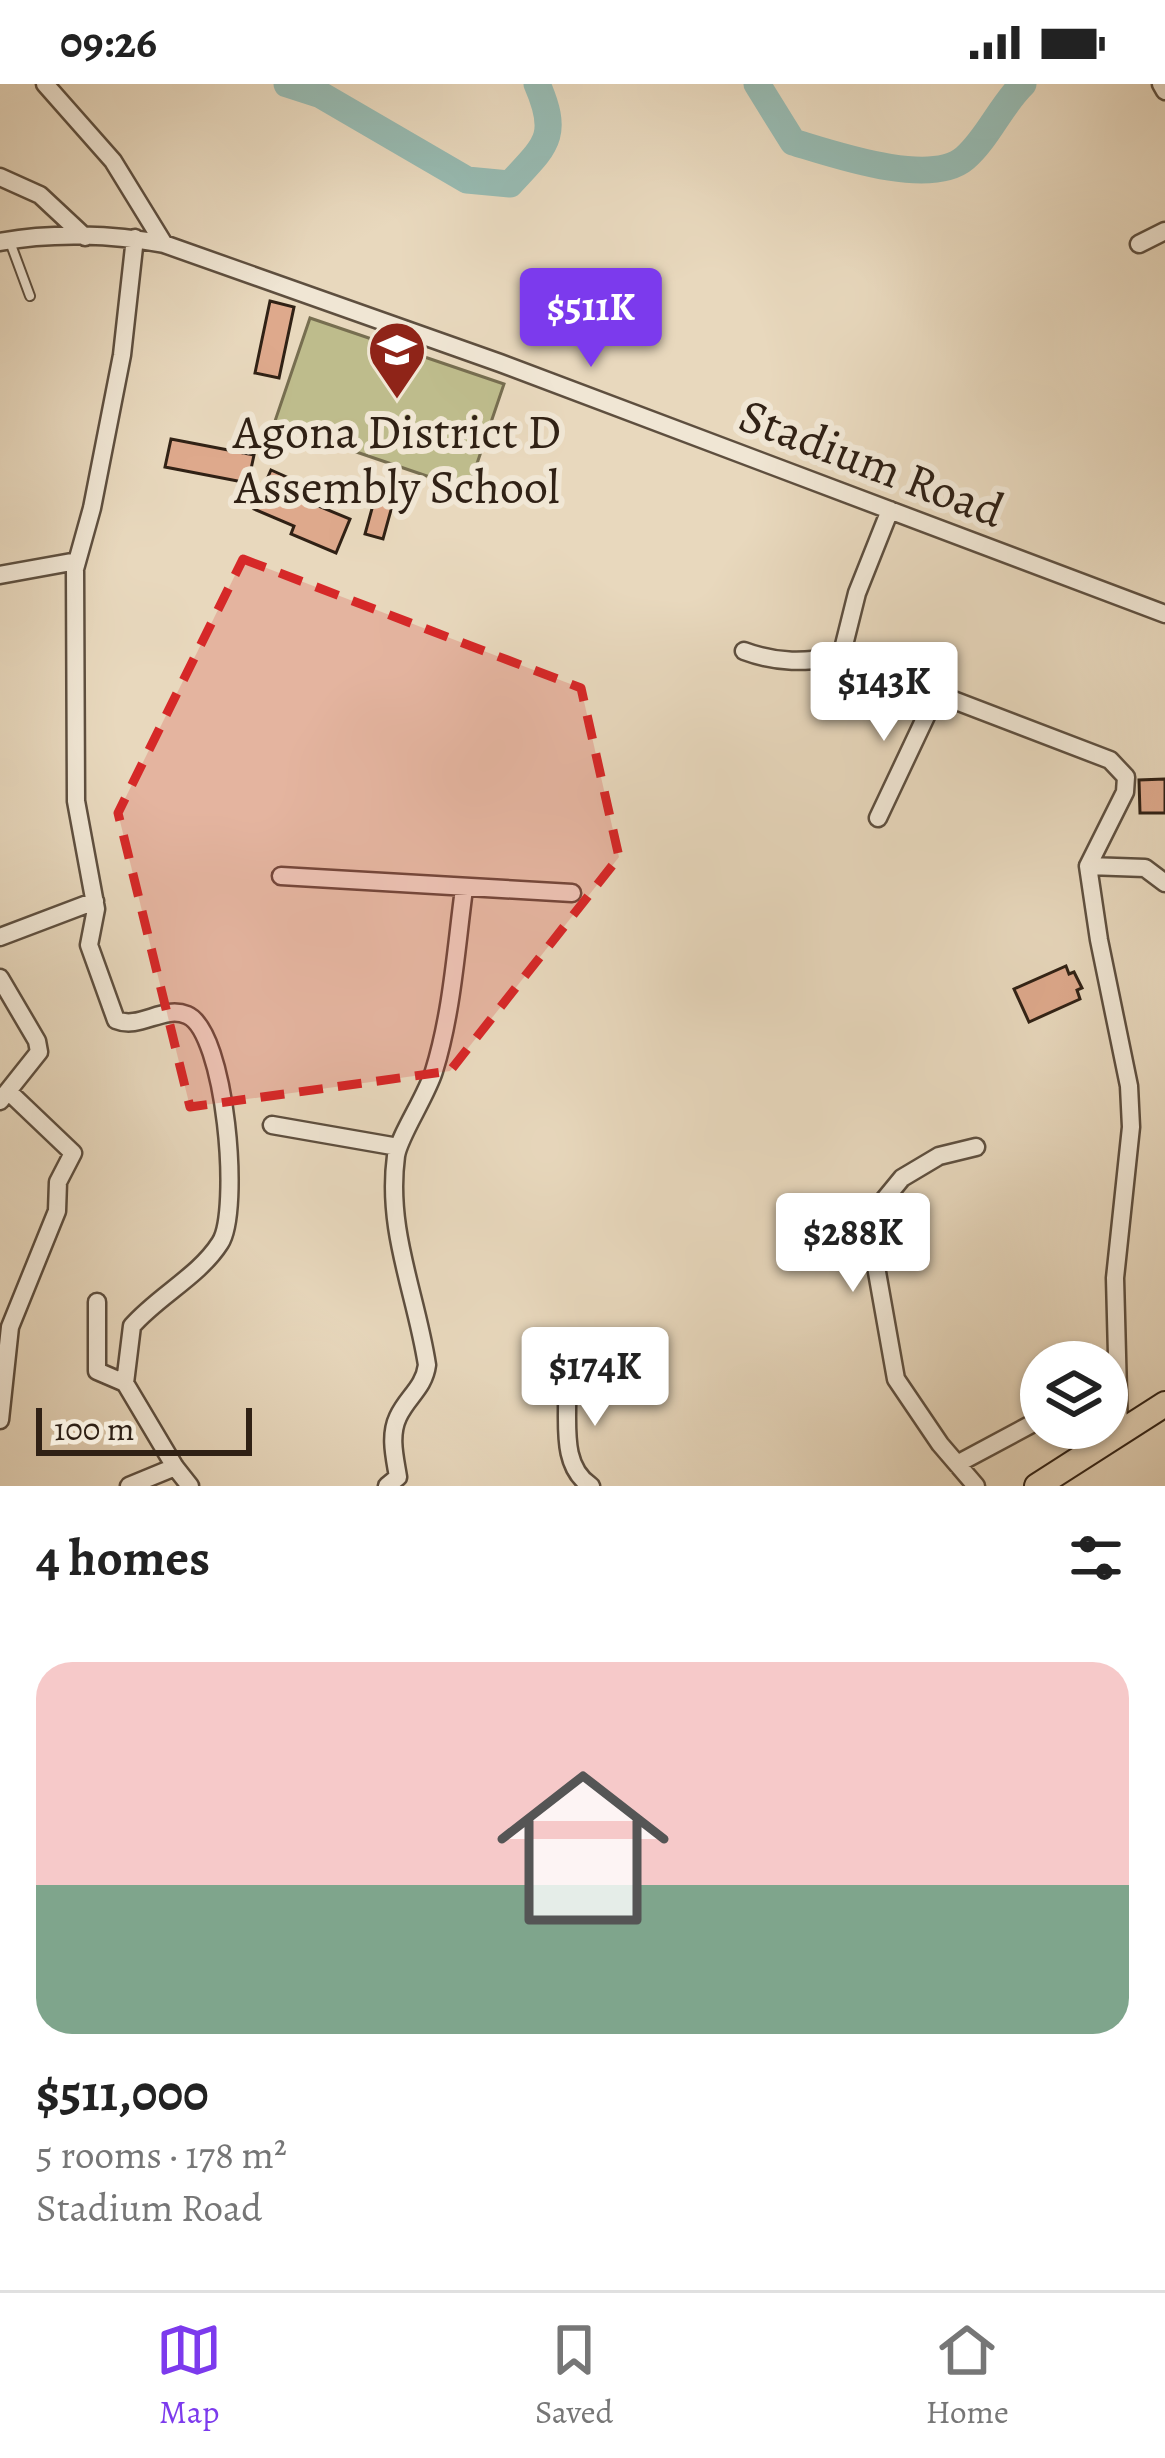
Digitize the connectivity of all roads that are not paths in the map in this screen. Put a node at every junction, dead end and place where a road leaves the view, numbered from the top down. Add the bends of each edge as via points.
1 (45, 84) edge
2 (0, 177) edge
3 (1165, 231) edge
4 (85, 237) junction
5 (135, 238) junction
6 (5, 241) edge
7 (164, 244) junction
8 (1139, 244) dead end
9 (30, 296) dead end
10 (890, 510) junction
11 (77, 561) junction
12 (0, 575) edge
13 (1165, 614) edge
14 (744, 651) dead end
15 (841, 657) junction
16 (937, 693) junction
17 (878, 818) dead end
18 (1088, 866) junction
19 (281, 876) dead end
20 (1165, 883) edge
21 (464, 889) junction
22 (572, 893) dead end
23 (95, 901) junction
24 (0, 937) edge
25 (0, 978) edge
26 (5, 1097) edge
27 (272, 1125) dead end
28 (398, 1147) junction
29 (976, 1147) dead end
30 (97, 1302) dead end
31 (1114, 1341) edge
32 (125, 1383) junction
33 (567, 1394) dead end
34 (1165, 1404) edge
35 (0, 1420) edge
36 (1128, 1427) edge
37 (1020, 1430) edge
38 (1093, 1449) edge
39 (957, 1464) junction
40 (175, 1467) junction
41 (398, 1483) edge
42 (129, 1486) edge
43 (190, 1486) edge
44 (591, 1486) edge
45 (976, 1486) edge
46 (1037, 1486) edge

1 - 7 street via 112,161
2 - 4 street via 40,195
3 - 8 street
4 - 5 street, Stadium Road
4 - 6 street, Stadium Road
5 - 7 street, Stadium Road
5 - 11 street via 122,355
6 - 9 lane
7 - 10 street, Stadium Road
10 - 13 street, Stadium Road
10 - 15 street
11 - 12 street
11 - 23 street via 76,790
14 - 15 street via 773,662
15 - 16 street
16 - 17 street
16 - 18 street via 1120,766 1125,792
18 - 20 street via 1145,868
18 - 31 street via 1129,1086
19 - 21 street
21 - 22 street
21 - 28 street via 443,1041
23 - 24 street
23 - 32 street via 90,957 116,1020 129,1024 172,1011 192,1016 208,1037 226,1122 224,1238 133,1326
25 - 26 street via 39,1052
26 - 35 street via 74,1153 10,1328
27 - 28 street
28 - 41 street via 397,1231 427,1365 398,1416
29 - 39 street via 902,1178 879,1206 872,1244 896,1379
30 - 32 street via 97,1371
32 - 40 street
33 - 44 street via 570,1460
34 - 36 main road
37 - 39 street
38 - 46 main road
39 - 45 street
40 - 42 street
40 - 43 street

